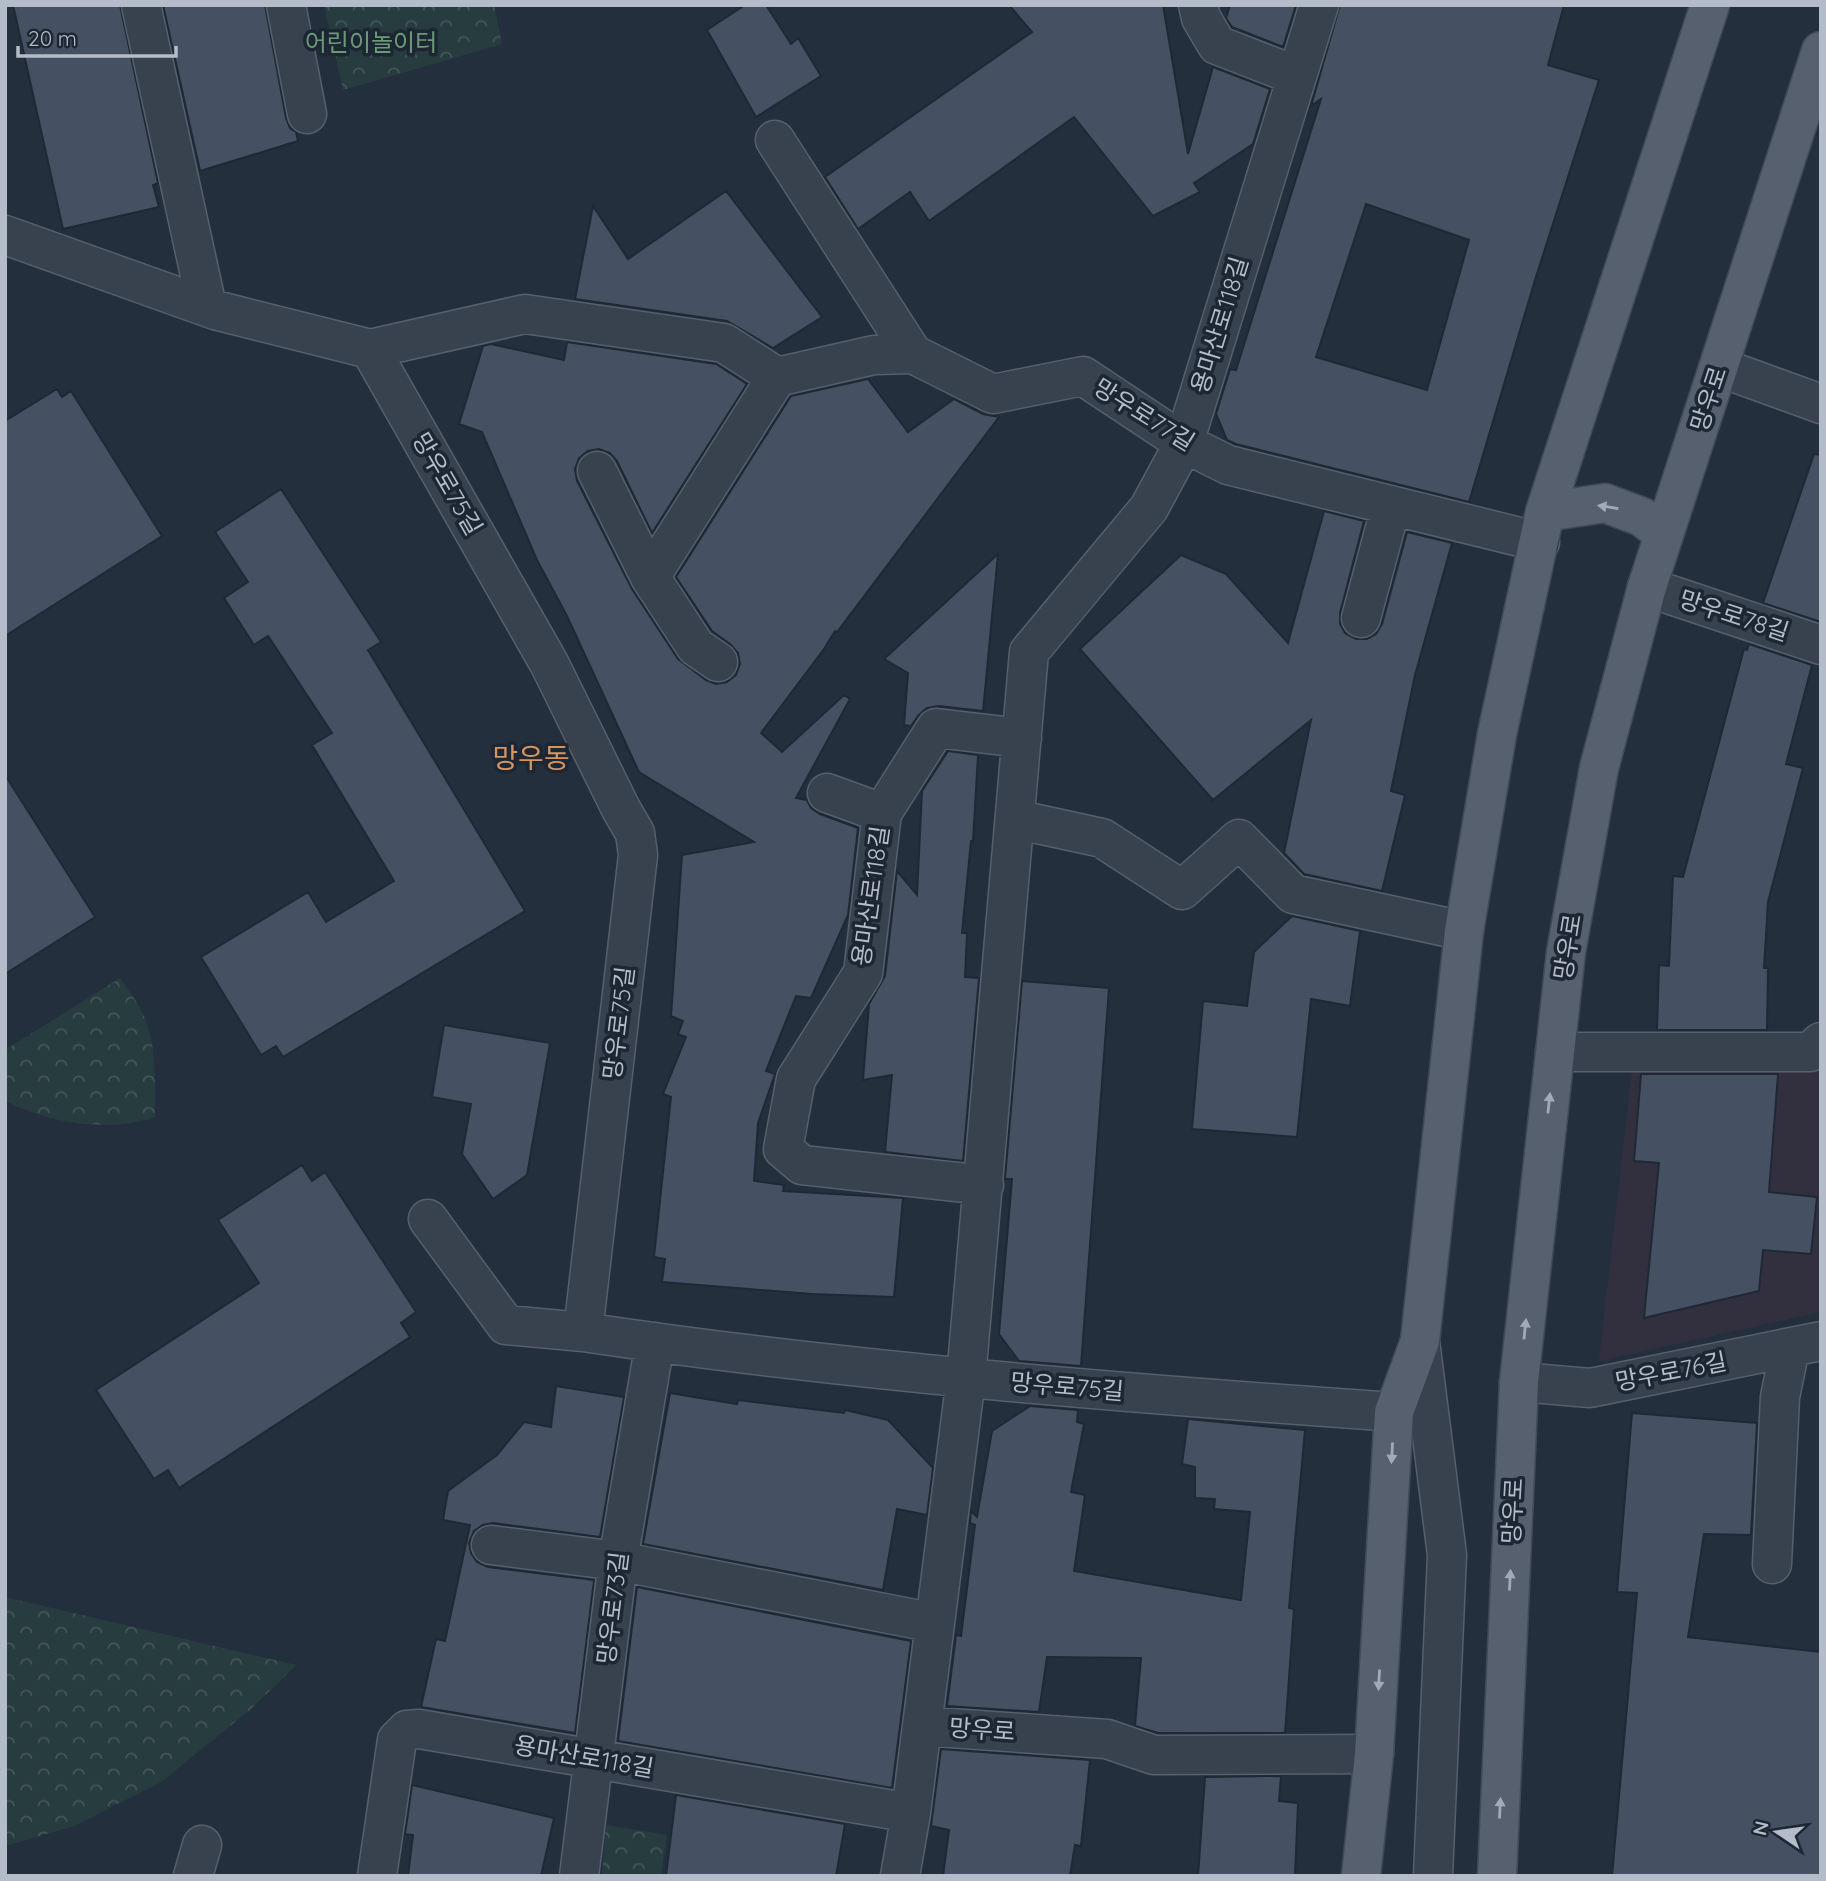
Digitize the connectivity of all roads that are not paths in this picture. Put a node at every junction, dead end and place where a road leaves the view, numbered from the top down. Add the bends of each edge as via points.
1 (141, 5) edge
2 (286, 5) edge
3 (1198, 5) edge
4 (1319, 5) edge
5 (1710, 5) edge
6 (1821, 51) edge
7 (1297, 76) junction
8 (307, 114) dead end
9 (775, 140) dead end
10 (5, 235) edge
11 (207, 307) junction
12 (370, 349) junction
13 (913, 354) junction
14 (1719, 367) junction
15 (776, 377) junction
16 (1821, 404) edge
17 (1184, 443) junction
18 (597, 471) dead end
19 (1391, 506) junction
20 (1542, 527) junction
21 (1664, 534) junction
22 (650, 577) junction
23 (1647, 587) junction
24 (1361, 618) dead end
25 (1821, 645) edge
26 (718, 662) dead end
27 (1022, 738) junction
28 (827, 793) dead end
29 (882, 813) junction
30 (1015, 819) junction
31 (1464, 931) junction
32 (1821, 1042) edge
33 (1555, 1052) junction
34 (984, 1185) junction
35 (428, 1219) dead end
36 (583, 1332) junction
37 (1420, 1340) junction
38 (655, 1342) junction
39 (1805, 1344) edge
40 (966, 1378) junction
41 (1519, 1382) junction
42 (1394, 1412) junction
43 (491, 1545) dead end
44 (618, 1561) junction
45 (1773, 1564) dead end
46 (935, 1623) junction
47 (922, 1726) junction
48 (1374, 1754) junction
49 (595, 1759) junction
50 (911, 1813) junction
51 (377, 1876) edge
52 (579, 1876) edge
53 (900, 1876) edge
54 (1361, 1876) edge
55 (1433, 1876) edge
56 (1497, 1876) edge

1 - 11 street
2 - 8 street
3 - 7 street via 1217,45
4 - 7 street, 용마산로118길
5 - 20 main road
6 - 14 main road, 망우로
7 - 17 street, 용마산로118길
9 - 13 street
10 - 11 street
11 - 12 street
12 - 15 street via 525,314 724,343
12 - 36 street, 망우로75길 via 550,665 635,833 636,879
13 - 15 street, 망우로77길 via 874,355
13 - 17 street, 망우로77길 via 993,394 1083,376
14 - 16 street
14 - 21 main road, 망우로
15 - 22 street
17 - 19 street, 망우로77길 via 1228,465
17 - 27 street, 용마산로118길 via 1149,508 1029,652
18 - 22 street
19 - 20 street, 망우로77길
19 - 24 street
21 -> 20 main road via 1642,517 1605,503
20 - 31 main road via 1497,734
21 - 23 main road, 망우로
22 - 26 street via 696,647
23 - 25 street, 망우로78길
23 - 33 main road, 망우로 via 1599,768 1566,953
27 - 29 street, 용마산로118길 via 936,728
27 - 30 street, 용마산로118길
28 - 29 street
29 - 34 street, 용마산로118길 via 863,973 796,1079 783,1149 802,1165
30 - 31 street via 1102,838 1182,890 1239,839 1293,894
30 - 34 street, 용마산로118길
31 - 37 main road
32 - 33 street via 1810,1052
41 -> 33 main road, 망우로
34 - 40 street, 용마산로118길
35 - 36 street via 506,1325
36 - 38 street, 망우로75길
37 - 42 main road
37 - 55 street via 1447,1555
38 - 40 street, 망우로75길
38 - 44 street, 망우로73길
39 - 41 street, 망우로76길 via 1590,1388
39 - 45 street via 1780,1397
40 - 42 street, 망우로75길
40 - 46 street, 용마산로118길
56 -> 41 main road, 망우로
42 -> 48 main road
43 - 44 street
44 - 46 street
44 - 49 street, 망우로73길
46 - 47 street, 용마산로118길
47 - 48 street, 망우로 via 1107,1739 1154,1755
47 - 50 street, 용마산로118길
48 - 54 main road
49 - 50 street, 용마산로118길
49 - 51 street, 용마산로118길 via 407,1730 397,1740
49 - 52 street, 망우로73길
50 - 53 street, 용마산로118길

